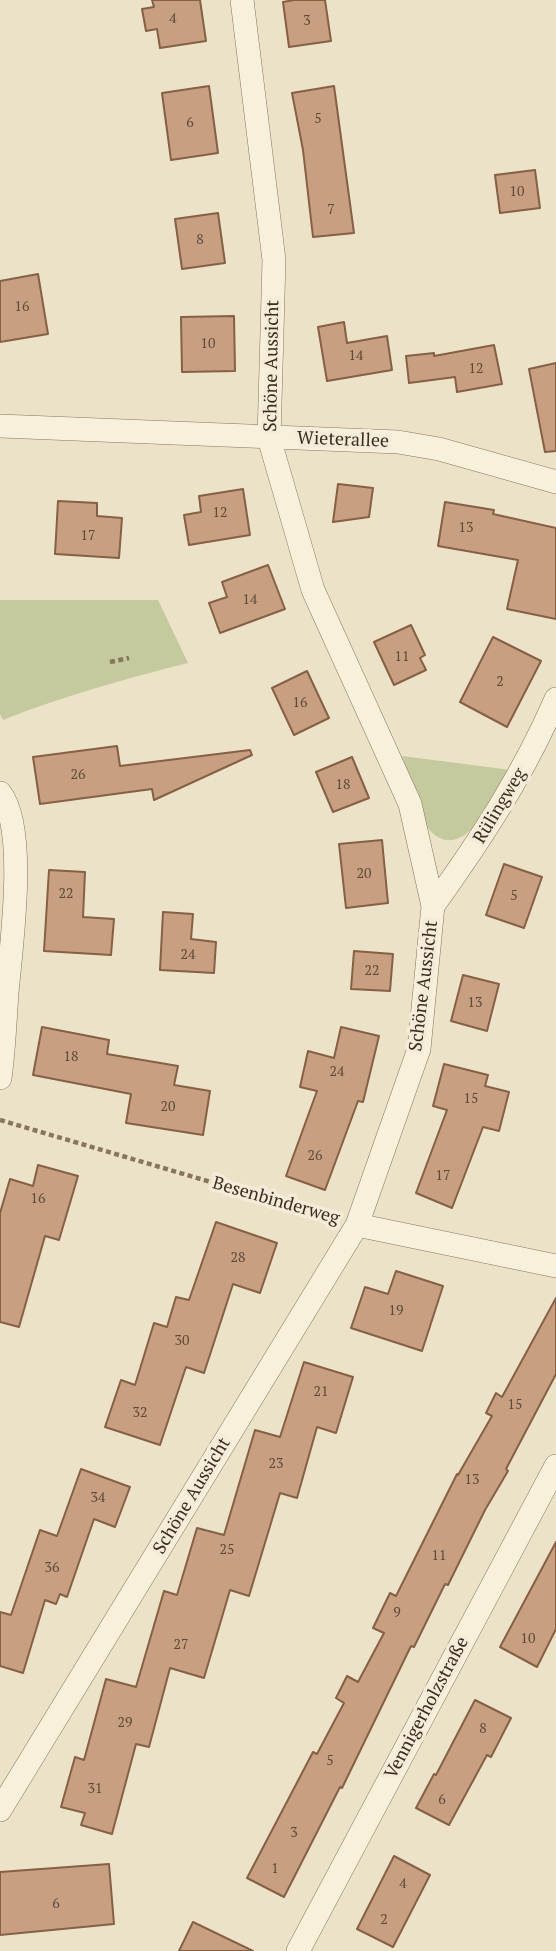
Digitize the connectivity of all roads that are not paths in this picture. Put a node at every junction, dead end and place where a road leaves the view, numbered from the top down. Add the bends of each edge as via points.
1 (242, 0) edge
2 (0, 426) edge
3 (269, 438) junction
4 (556, 482) edge
5 (556, 699) edge
6 (0, 793) edge
7 (433, 906) junction
8 (0, 1078) edge
9 (357, 1225) junction
10 (556, 1266) edge
11 (556, 1466) edge
12 (0, 1810) edge
13 (298, 1951) edge

1 - 3 street, Schöne Aussicht via 274,260
2 - 3 street, Wieterallee
3 - 4 street, Wieterallee via 398,442
3 - 7 street, Schöne Aussicht via 313,590 410,804
5 - 7 street, Rülingweg via 520,774
6 - 8 street via 11,817 15,901
7 - 9 street, Schöne Aussicht via 419,1049
9 - 10 street, Besenbinderweg
9 - 12 street, Schöne Aussicht
11 - 13 street, Vennigerholzstraße

